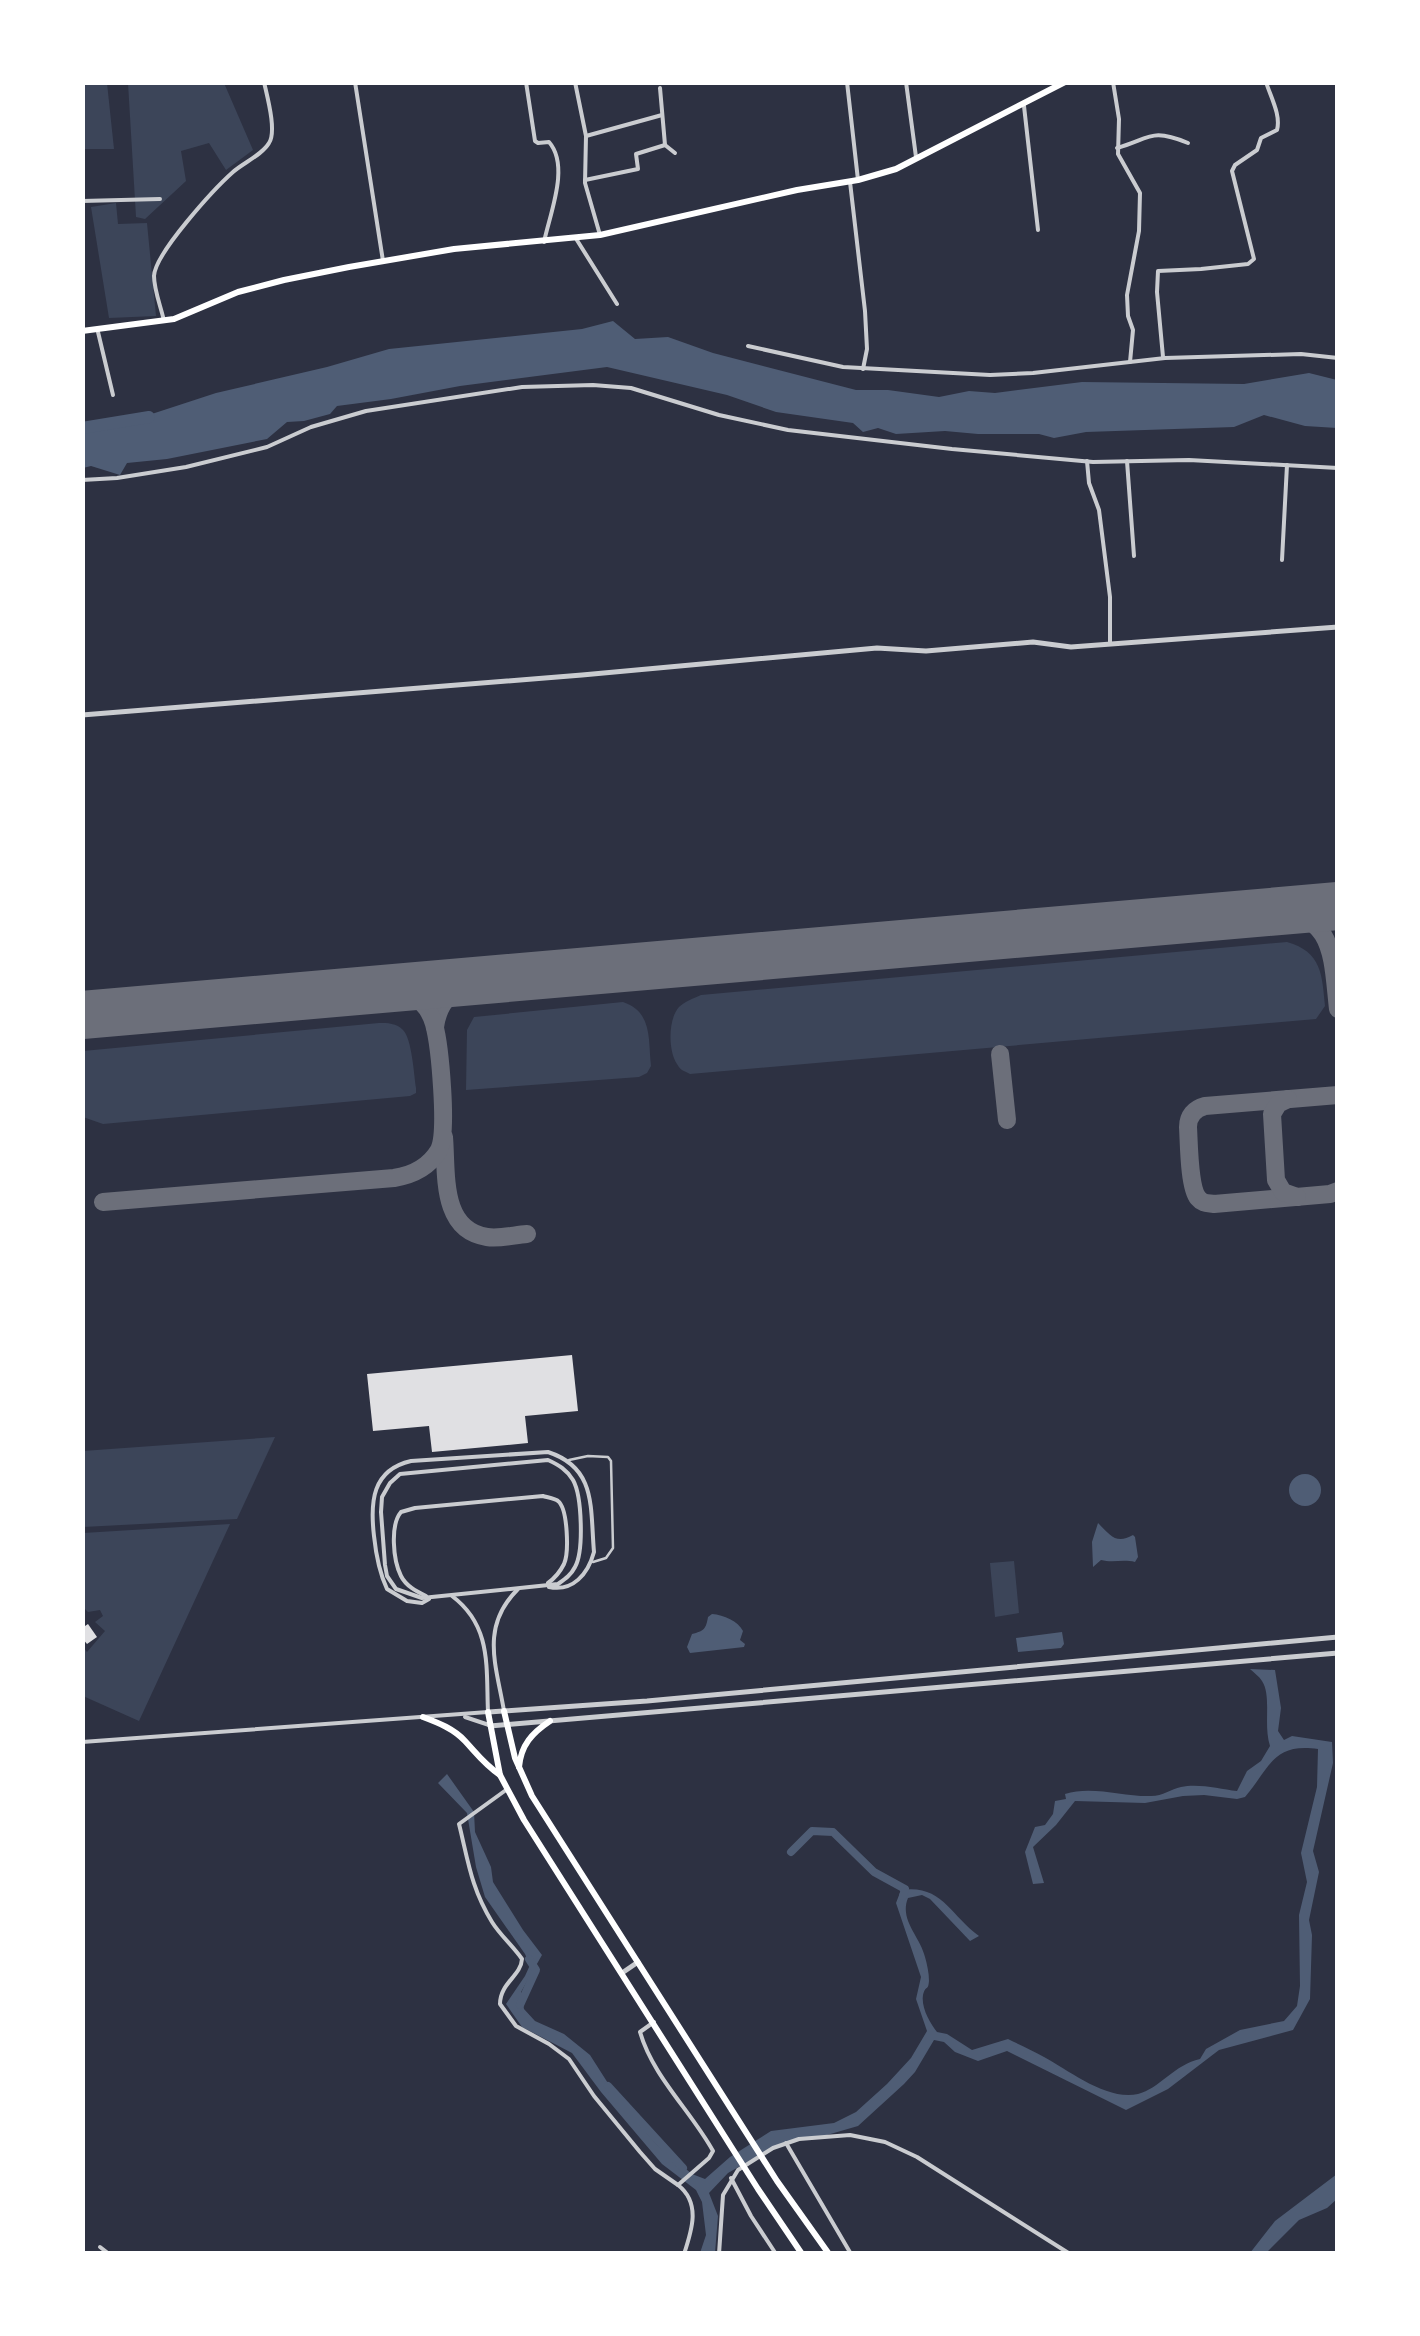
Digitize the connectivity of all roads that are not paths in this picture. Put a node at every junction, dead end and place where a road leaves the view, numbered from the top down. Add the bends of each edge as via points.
1 (264, 82) edge
2 (356, 82) edge
3 (526, 82) edge
4 (574, 82) edge
5 (847, 82) edge
6 (906, 82) edge
7 (1066, 82) edge
8 (1113, 82) edge
9 (1266, 82) edge
10 (660, 88) dead end
11 (1024, 104) junction
12 (662, 115) junction
13 (586, 136) junction
14 (1188, 143) dead end
15 (665, 144) junction
16 (1117, 148) junction
17 (676, 153) dead end
18 (916, 159) junction
19 (585, 180) junction
20 (854, 181) junction
21 (160, 198) dead end
22 (82, 202) edge
23 (1038, 230) dead end
24 (600, 235) junction
25 (575, 238) junction
26 (544, 242) junction
27 (383, 262) junction
28 (617, 304) dead end
29 (164, 321) junction
30 (97, 330) junction
31 (82, 331) edge
32 (748, 346) dead end
33 (1162, 358) junction
34 (1338, 358) edge
35 (1130, 362) junction
36 (864, 369) junction
37 (113, 395) dead end
38 (1127, 461) junction
39 (1087, 462) junction
40 (1287, 465) junction
41 (1338, 468) edge
42 (82, 480) edge
43 (1134, 556) dead end
44 (1282, 560) dead end
45 (1338, 627) edge
46 (1110, 644) junction
47 (82, 715) edge
48 (569, 1460) junction
49 (591, 1562) junction
50 (544, 1586) junction
51 (519, 1589) junction
52 (450, 1595) junction
53 (431, 1598) junction
54 (1338, 1637) edge
55 (1338, 1653) edge
56 (648, 1701) junction
57 (504, 1710) junction
58 (488, 1712) junction
59 (648, 1713) junction
60 (460, 1715) junction
61 (423, 1717) junction
62 (550, 1721) junction
63 (508, 1724) junction
64 (490, 1726) junction
65 (82, 1742) edge
66 (520, 1773) junction
67 (500, 1776) junction
68 (507, 1790) junction
69 (638, 1962) junction
70 (622, 1972) junction
71 (654, 2022) junction
72 (786, 2143) junction
73 (731, 2178) junction
74 (680, 2183) junction
75 (100, 2247) dead end
76 (109, 2254) edge
77 (684, 2254) edge
78 (720, 2254) edge
79 (776, 2254) edge
80 (802, 2254) edge
81 (829, 2254) edge
82 (851, 2254) edge
83 (1070, 2254) edge

1 - 29 street via 272,139 219,184 164,251 154,273
2 - 27 street
3 - 26 street via 535,141 552,144 558,155
4 - 13 street
5 - 20 street
6 - 18 street
7 - 11 main road
8 - 16 street
9 - 33 street via 1277,130 1233,168 1252,262 1158,270
10 - 12 street
11 - 18 main road
11 - 23 street
12 - 13 street
12 - 15 street
13 - 19 street
14 - 16 street via 1160,134
15 - 17 street
15 - 19 street via 636,154 638,169
16 - 35 street via 1140,193 1127,295
18 - 20 main road
19 - 24 street
20 - 24 main road
20 - 36 street
21 - 22 street
24 - 25 main road
25 - 26 main road
25 - 28 street
26 - 27 main road
27 - 29 main road via 238,292
29 - 30 main road
30 - 31 main road
30 - 37 street
32 - 36 street
33 - 34 street
33 - 35 street
35 - 36 street via 1033,374
38 - 39 street
38 - 40 street
38 - 43 street
39 - 42 street via 788,430 631,388 558,386 350,414 250,451 152,473
39 - 46 street via 1099,510
40 - 41 street
40 - 44 street
45 - 46 street
46 - 47 street via 877,648
48 - 49 street via 586,1480
48 - 49 lane via 600,1455 610,1461 613,1548
48 - 53 street via 548,1452 411,1460 384,1476 371,1510 383,1581 406,1601
49 - 50 street via 570,1586
50 - 51 street
50 - 53 street via 566,1559 557,1499 400,1512 394,1524 397,1563 404,1581
50 - 53 street via 569,1576 581,1550 577,1490 561,1466 548,1460 414,1471 400,1474 382,1497 385,1565 396,1589
51 - 52 street
51 - 57 street via 504,1603 494,1634
52 - 53 street
52 - 58 street via 481,1633
54 - 56 street
55 - 59 street
56 - 57 street
56 - 59 street
57 - 58 street
57 - 63 main road
58 - 60 street
58 - 64 main road
59 - 62 street
60 - 61 street
60 - 64 street
61 - 65 street
61 - 67 main road via 464,1739
62 - 63 street
62 - 66 main road via 526,1743
63 - 64 street
63 - 66 main road
64 - 67 main road
66 - 69 main road
67 - 68 main road
68 - 70 main road
68 - 74 street via 459,1824 474,1886 522,1959 502,1991 502,2009 516,2026 569,2059 655,2169
69 - 70 street
69 - 81 main road
70 - 71 main road
71 - 74 street via 640,2032 644,2042 712,2149
71 - 80 main road
72 - 73 street
72 - 82 street
72 - 83 street via 850,2135 886,2142
73 - 78 street via 723,2195
73 - 79 street
74 - 77 street via 693,2212
75 - 76 street

